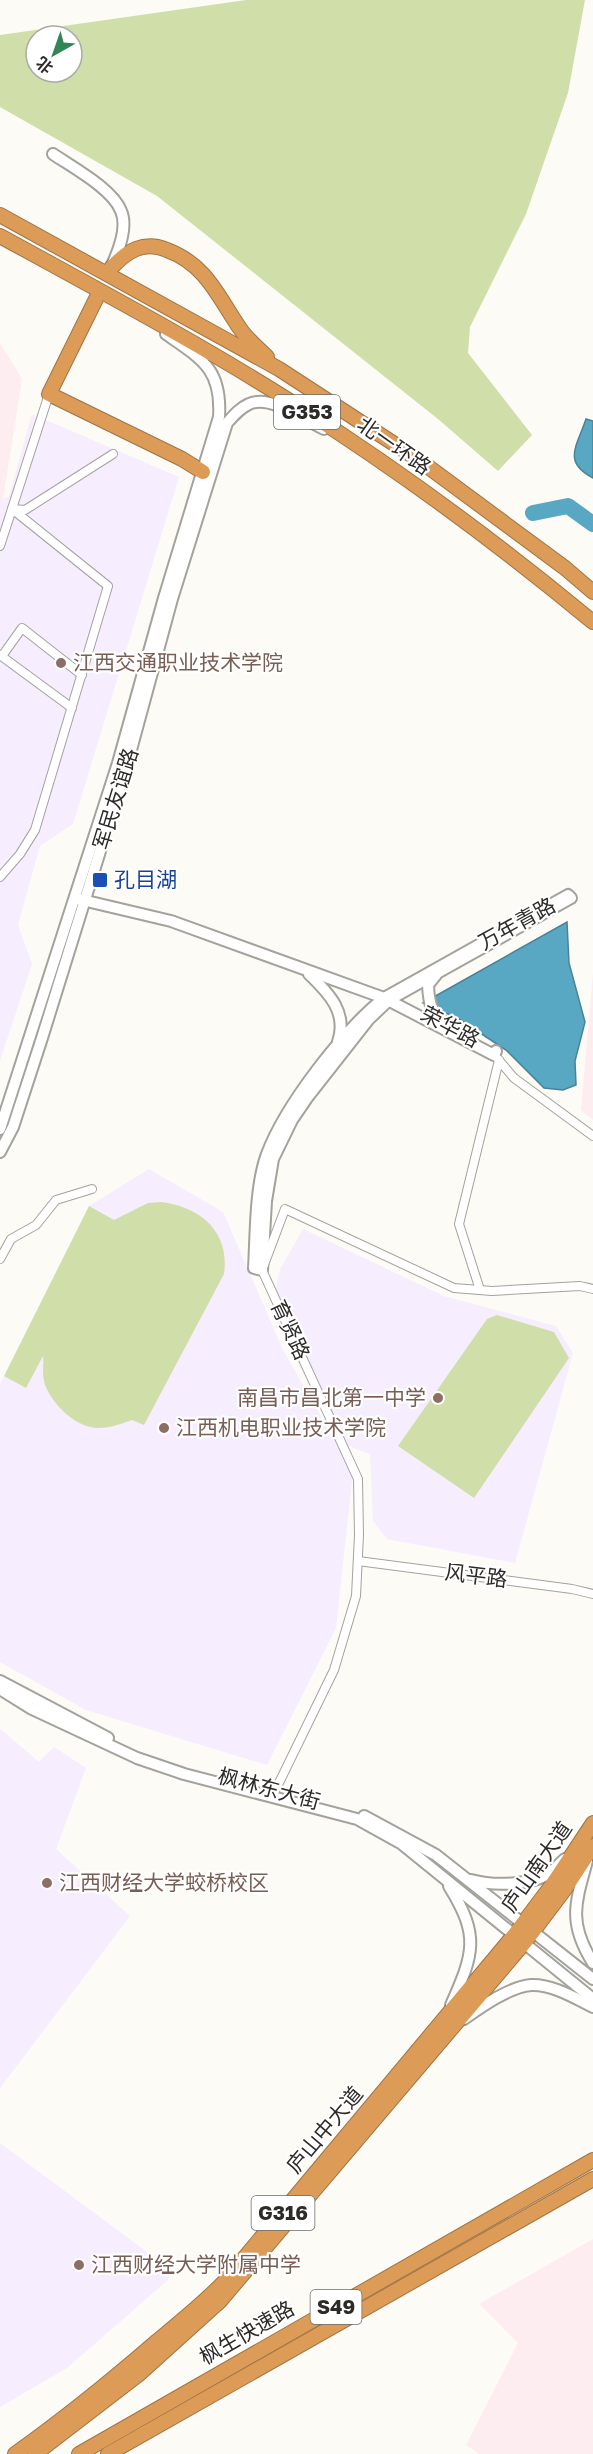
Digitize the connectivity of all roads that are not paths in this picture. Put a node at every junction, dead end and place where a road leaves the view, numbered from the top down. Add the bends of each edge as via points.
1 (53, 154) dead end
2 (0, 215) edge
3 (0, 236) edge
4 (111, 268) joint
5 (96, 298) dead end
6 (121, 303) junction
7 (279, 369) junction
8 (49, 394) junction
9 (113, 454) dead end
10 (377, 458) junction
11 (207, 474) junction
12 (12, 509) junction
13 (0, 546) edge
14 (593, 592) edge
15 (593, 622) edge
16 (1, 656) edge
17 (82, 675) junction
18 (72, 708) junction
19 (0, 877) edge
20 (81, 896) junction
21 (304, 969) junction
22 (439, 972) junction
23 (389, 998) junction
24 (447, 1025) junction
25 (336, 1049) junction
26 (497, 1058) junction
27 (0, 1129) edge
28 (593, 1136) edge
29 (0, 1152) edge
30 (92, 1189) dead end
31 (0, 1258) edge
32 (262, 1270) junction
33 (593, 1289) edge
34 (480, 1290) junction
35 (358, 1561) junction
36 (593, 1594) edge
37 (0, 1681) edge
38 (0, 1689) edge
39 (275, 1791) junction
40 (593, 1823) edge
41 (587, 1848) edge
42 (445, 1878) junction
43 (466, 1878) junction
44 (524, 1932) junction
45 (593, 1963) edge
46 (593, 1979) edge
47 (593, 1999) edge
48 (593, 2007) edge
49 (451, 2020) junction
50 (593, 2160) edge
51 (593, 2179) edge
52 (15, 2454) edge
53 (35, 2454) edge
54 (79, 2454) edge
55 (108, 2454) edge

1 - 4 street via 108,193 121,210 120,249
2 - 7 highway, 北一环路 / G353
3 - 6 highway, 北一环路 / G353
4 - 7 highway via 130,250 143,246 158,246 189,259 203,273 242,332
5 - 8 highway
6 - 10 highway, 北一环路 / G353 via 302,408
6 - 11 street via 198,356 218,383 219,417
7 - 14 highway, 北一环路 / G353 via 420,460
8 - 11 highway
8 - 12 street
9 - 12 street via 25,510
10 - 11 street via 278,405 259,401 238,410 227,423
10 - 15 highway, 北一环路 / G353
11 - 20 street, 军民友谊路 via 164,598
12 - 13 street
12 - 17 street via 108,586
16 - 17 street via 22,628
16 - 18 street
17 - 18 street
18 - 19 street via 35,830
20 - 21 street, 荣华路 via 171,921
20 - 23 street, 荣华路 via 172,915
20 - 27 street, 军民友谊路
20 - 29 street, 军民友谊路 via 13,1127
21 - 23 street, 荣华路
21 - 25 street via 337,1006 341,1032
22 - 23 street, 万年青路
22 - 23 street, 万年青路 via 571,898 568,895
22 - 24 street via 428,985 429,996 432,1011
23 - 24 street, 荣华路
23 - 25 street, 万年青路 via 363,1015
23 - 26 street, 荣华路
23 - 32 street, 万年青路 via 307,1098 273,1159
24 - 26 street, 荣华路 via 496,1051
25 - 32 street, 万年青路 via 286,1115 266,1156 258,1201 254,1268
26 - 28 street via 514,1078
26 - 34 street via 459,1224
30 - 31 street via 56,1200 36,1226 10,1239
32 - 34 street via 285,1209 454,1288
32 - 35 street, 育贤路 via 358,1479
33 - 34 street via 580,1286
35 - 36 street, 风平路
35 - 39 street, 育贤路 via 356,1596 334,1670
37 - 39 street, 枫林东大街 via 138,1752
38 - 42 street, 枫林东大街 via 32,1709 137,1758 357,1820 402,1844
39 - 43 street, 枫林东大街 via 358,1813 427,1850
40 - 41 highway, 庐山南大道 / G316
41 - 43 street via 549,1874 522,1882 498,1885
41 - 44 highway, 庐山南大道 / G316 via 560,1897
41 - 45 street via 575,1926
42 - 44 street, 枫林东大街
42 - 49 street via 460,1903 472,1938
43 - 44 street, 枫林东大街
44 - 46 street
44 - 47 street
44 - 49 highway, 庐山中大道 / G316
48 - 49 street via 548,1988 530,1985
49 - 52 highway, 庐山中大道 / G316 via 213,2294
49 - 53 highway, 庐山中大道 / G316 via 220,2301 138,2375
50 - 54 highway, 枫生快速路 / S49
51 - 55 highway, 枫生快速路 / S49

